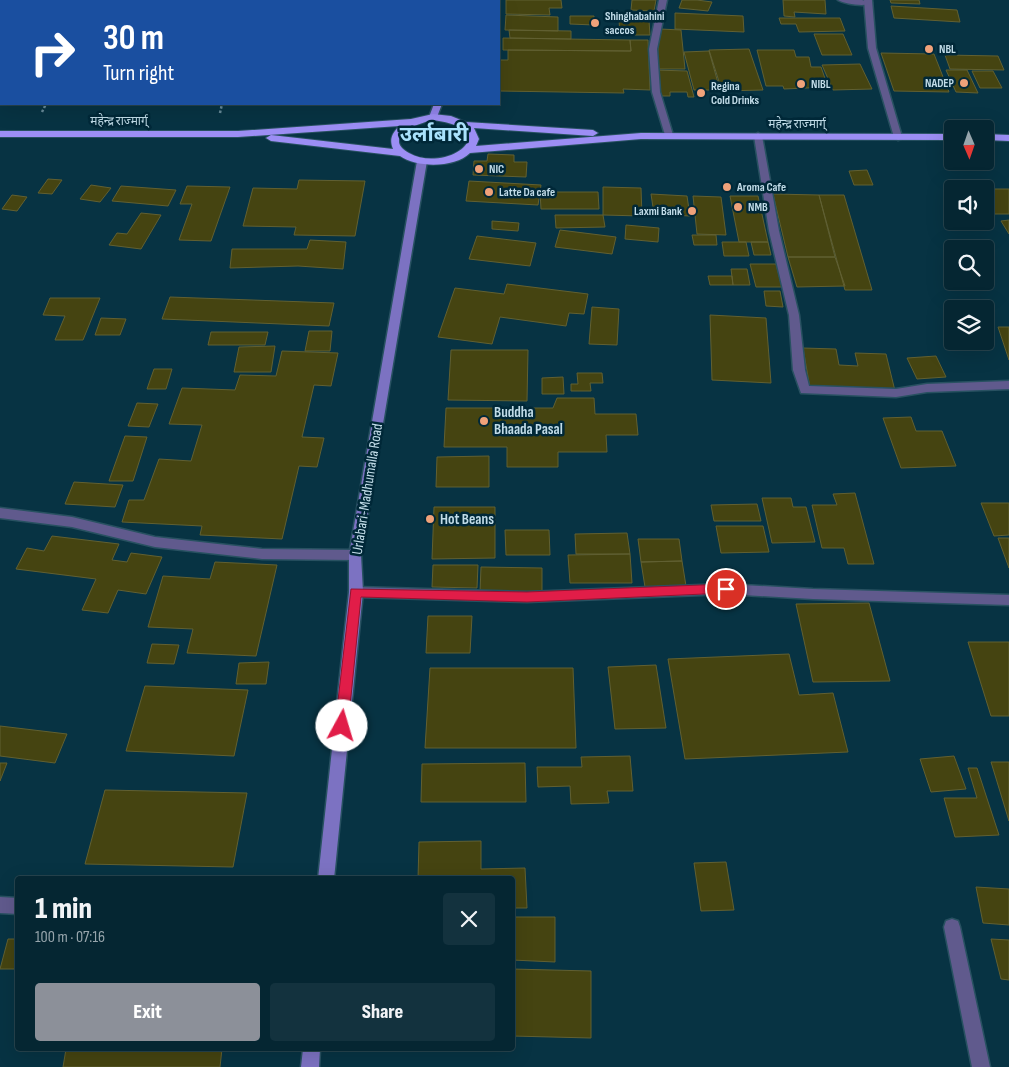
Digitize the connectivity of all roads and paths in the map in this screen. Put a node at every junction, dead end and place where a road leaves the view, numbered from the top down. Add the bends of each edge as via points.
1 (663, 0) edge
2 (842, 0) edge
3 (868, 2) edge
4 (438, 105) edge
5 (433, 117) junction
6 (410, 122) junction
7 (466, 125) junction
8 (0, 134) edge
9 (238, 134) junction
10 (669, 135) junction
11 (641, 136) junction
12 (758, 136) junction
13 (898, 137) junction
14 (944, 137) edge
15 (994, 138) edge
16 (1009, 138) edge
17 (469, 150) junction
18 (402, 153) junction
19 (422, 161) junction
20 (1009, 386) edge
21 (0, 513) edge
22 (355, 555) junction
23 (356, 592) junction
24 (1009, 600) edge
25 (326, 876) edge
26 (0, 905) edge
27 (15, 906) edge
28 (952, 927) dead end
29 (312, 1051) edge
30 (310, 1067) edge
31 (981, 1067) edge

1 - 10 street via 653,49 656,92
2 - 3 street
3 - 13 street via 872,48
4 - 5 main road
5 - 6 highway, महेन्द्र राज्मार्ग्
5 - 7 highway, महेन्द्र राज्मार्ग् via 446,117
6 - 9 highway, महेन्द्र राज्मार्ग्
6 - 18 highway via 396,133 394,140
7 - 11 highway, महेन्द्र राज्मार्ग्
7 - 17 highway via 474,137
8 - 9 highway, महेन्द्र राज्मार्ग्
9 - 18 highway, महेन्द्र राज्मार्ग्
10 - 11 highway, महेन्द्र राज्मार्ग्
10 - 12 highway, महेन्द्र राज्मार्ग्
11 - 17 highway, महेन्द्र राज्मार्ग्
12 - 13 highway, महेन्द्र राज्मार्ग्
12 - 20 street via 774,231 794,315 799,370 805,390 896,393 927,388
13 - 14 highway, महेन्द्र राज्मार्ग्
15 - 16 highway
17 - 19 highway, महेन्द्र राज्मार्ग् via 448,160
18 - 19 highway, महेन्द्र राज्मार्ग्
19 - 22 main road, Urlabari-Madhumalla Road
21 - 22 street via 72,522 155,542 262,554
22 - 23 main road, Urlabari-Madhumalla Road
23 - 24 street via 527,597 726,589
23 - 25 main road, Urlabari-Madhumalla Road
26 - 27 street
28 - 31 street
29 - 30 main road

